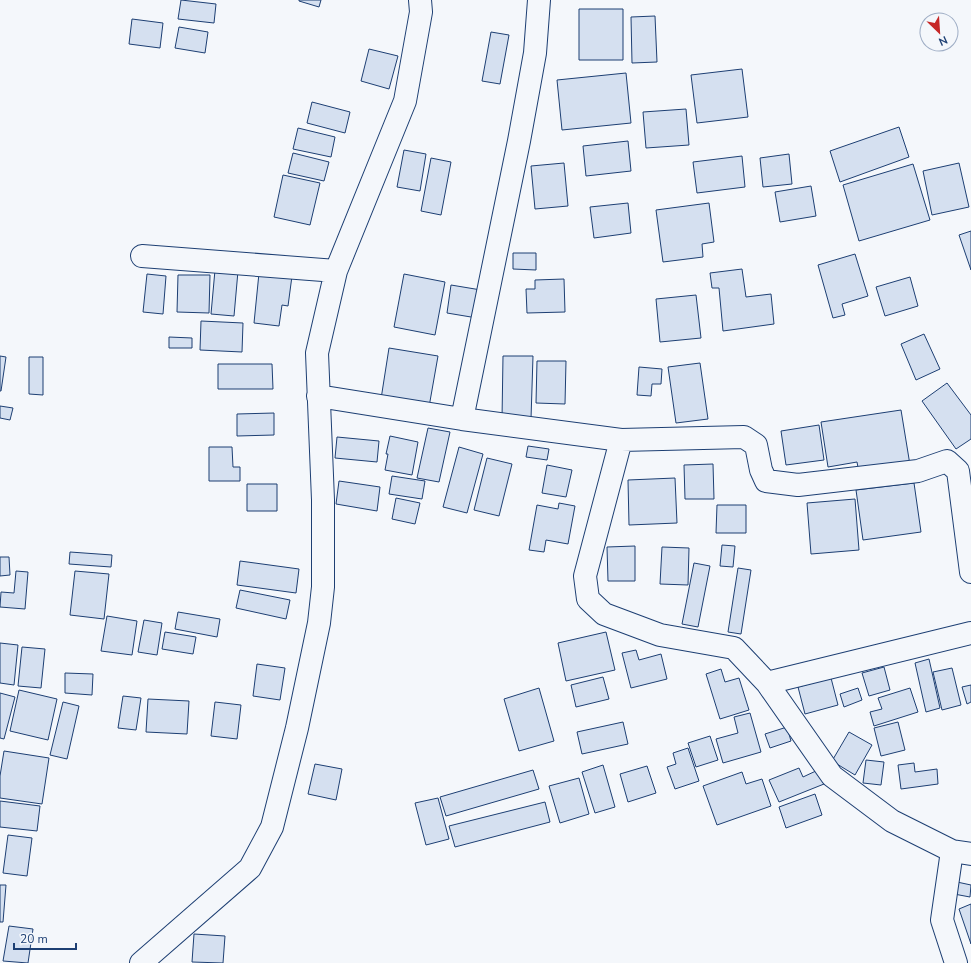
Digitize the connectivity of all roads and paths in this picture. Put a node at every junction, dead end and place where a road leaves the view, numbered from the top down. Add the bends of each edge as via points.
1 (420, 0) edge
2 (539, 0) edge
3 (142, 256) dead end
4 (336, 272) junction
5 (318, 396) junction
6 (462, 419) junction
7 (622, 440) junction
8 (971, 572) edge
9 (971, 633) edge
10 (767, 683) junction
11 (962, 852) edge
12 (141, 963) edge
13 (956, 963) edge

1 - 4 street via 421,12 404,101
2 - 6 street via 534,53 519,141
3 - 4 street
4 - 5 street via 317,352
5 - 6 street
5 - 12 street via 324,540 320,616 297,728 272,827 250,868
6 - 7 street
7 - 8 street via 744,437 756,445 766,481 798,485 918,471 947,461 958,471
7 - 10 street via 585,576 588,599 604,614 660,635 734,648
9 - 10 street
10 - 11 street via 832,776 892,821
11 - 13 street via 942,920

